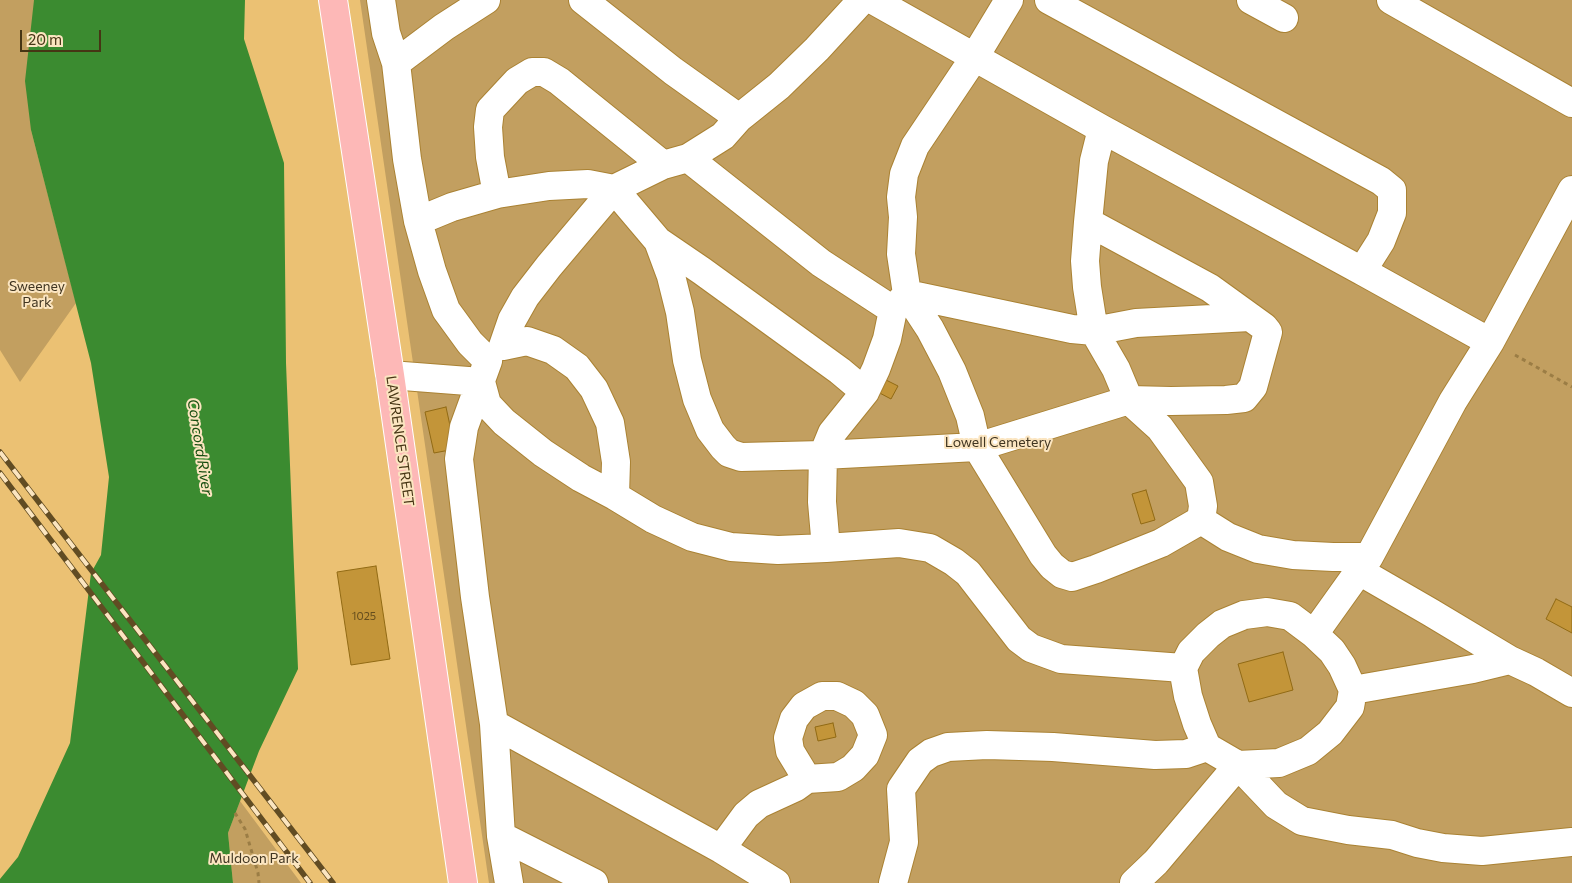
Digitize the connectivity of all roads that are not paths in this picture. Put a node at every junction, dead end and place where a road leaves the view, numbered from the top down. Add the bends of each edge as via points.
1 (333, 0) edge
2 (381, 0) edge
3 (486, 0) edge
4 (583, 0) edge
5 (862, 0) edge
6 (873, 0) edge
7 (1009, 0) edge
8 (1049, 0) edge
9 (1251, 0) edge
10 (1391, 0) edge
11 (1284, 18) dead end
12 (974, 58) junction
13 (396, 63) junction
14 (1572, 103) edge
15 (739, 118) junction
16 (1102, 129) junction
17 (676, 162) junction
18 (614, 189) junction
19 (1572, 190) edge
20 (497, 194) junction
21 (418, 221) junction
22 (1088, 222) junction
23 (658, 241) junction
24 (1362, 271) junction
25 (900, 302) junction
26 (1250, 317) junction
27 (1094, 331) junction
28 (1490, 342) junction
29 (491, 363) junction
30 (390, 375) junction
31 (865, 392) junction
32 (1129, 400) junction
33 (977, 447) junction
34 (823, 455) junction
35 (615, 496) junction
36 (1201, 520) junction
37 (826, 548) junction
38 (1364, 564) junction
39 (1314, 634) junction
40 (1510, 660) junction
41 (1183, 668) junction
42 (1352, 690) junction
43 (1572, 693) edge
44 (494, 724) junction
45 (1207, 747) junction
46 (1238, 765) junction
47 (807, 779) dead end
48 (501, 836) junction
49 (1572, 842) edge
50 (721, 849) junction
51 (464, 883) edge
52 (508, 883) edge
53 (594, 883) edge
54 (776, 883) edge
55 (893, 883) edge
56 (1134, 883) edge

1 - 30 main road, LAWRENCE STREET
2 - 13 lane via 386,33
3 - 13 lane
4 - 15 lane
5 - 15 lane via 798,68
6 - 12 lane
7 - 12 lane
8 - 24 lane via 1372,176 1392,190 1392,213 1381,241
9 - 11 lane
10 - 14 lane
12 - 16 lane
12 - 25 lane via 916,146 904,174
13 - 21 lane
15 - 17 lane via 723,136
16 - 22 lane via 1094,161
16 - 24 lane
17 - 18 lane
17 - 20 lane via 559,81 544,72 532,72 517,81 490,110 490,158
17 - 25 lane via 821,263
18 - 20 lane via 588,184
18 - 23 lane
18 - 29 lane via 525,298
19 - 28 lane
20 - 21 lane
21 - 29 lane via 446,310 470,343
22 - 26 lane via 1210,288
22 - 27 lane via 1085,261
23 - 31 lane via 702,270
23 - 34 lane via 680,312 697,399 710,430 722,447 741,457
24 - 28 lane
25 - 27 lane
25 - 31 lane
25 - 33 lane via 930,329 970,416
26 - 27 lane via 1136,323
26 - 32 lane via 1268,332 1253,387 1244,398
27 - 32 lane
28 - 38 lane via 1453,402
29 - 30 lane
29 - 35 lane via 487,404 543,453
29 - 35 lane via 527,341 553,350 577,367 594,389 610,423 616,462
29 - 44 lane via 464,428 459,459
30 - 51 main road, LAWRENCE STREET
31 - 34 lane via 832,433
32 - 33 lane
32 - 36 lane via 1160,428 1199,482 1203,506
33 - 34 lane
33 - 36 lane via 1043,555 1062,574 1072,577 1096,569 1161,543
34 - 37 lane via 822,502
35 - 37 lane via 692,537 731,546 778,550
36 - 38 lane via 1228,537 1258,549 1333,557
37 - 41 lane via 899,543 930,548 968,573 1019,639 1031,648 1061,659
38 - 39 lane
38 - 40 lane via 1430,612
39 - 41 lane via 1290,616 1267,612 1244,615 1222,624 1208,635 1191,652
39 - 42 lane via 1332,651
40 - 42 lane
40 - 43 lane
41 - 45 lane via 1196,724
42 - 46 lane via 1350,707 1330,733 1308,751 1279,763
44 - 48 lane
44 - 50 lane
45 - 46 lane
45 - 55 lane via 1186,754 1155,755 987,745 948,747 930,753 920,761 901,789 904,842
46 - 49 lane via 1276,805 1302,821 1392,835 1443,848 1482,851
46 - 56 lane via 1156,862
47 - 50 lane via 759,804
48 - 52 lane
48 - 53 lane
50 - 54 lane

